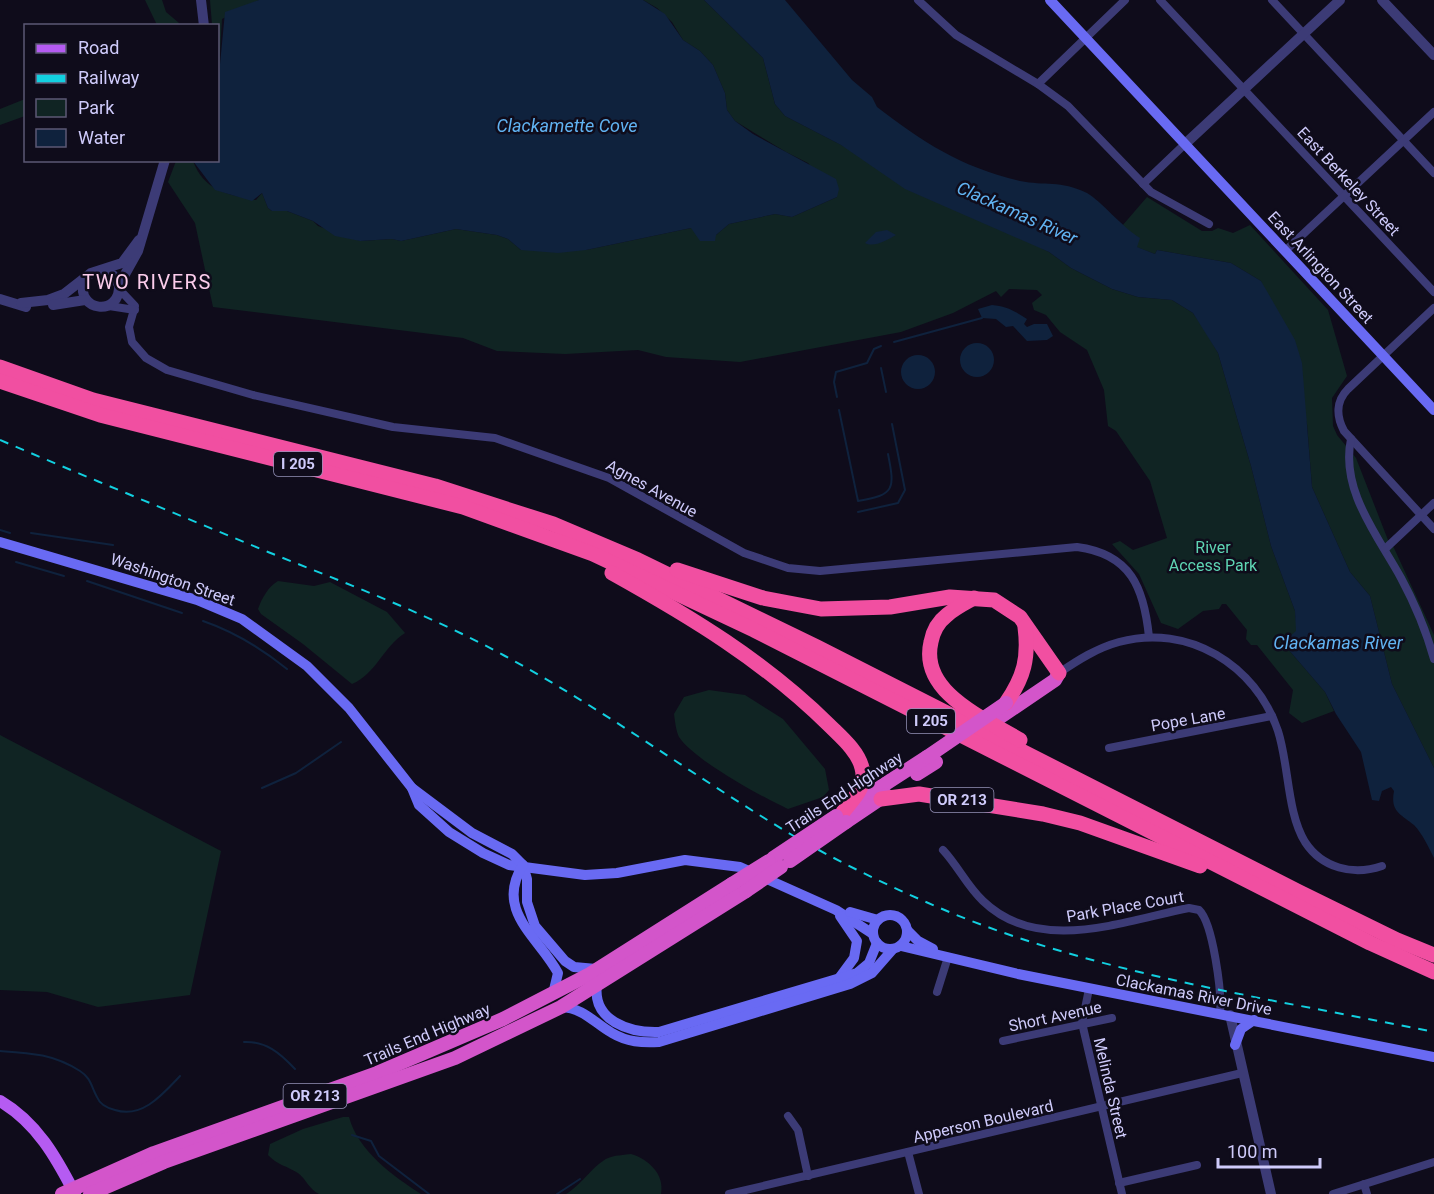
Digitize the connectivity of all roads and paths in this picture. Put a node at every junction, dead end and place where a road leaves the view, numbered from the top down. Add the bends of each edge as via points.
1 (201, 0) edge
2 (918, 0) edge
3 (1050, 0) edge
4 (1125, 0) edge
5 (1160, 0) edge
6 (1272, 0) edge
7 (1340, 0) edge
8 (1382, 0) edge
9 (204, 24) edge
10 (1304, 33) junction
11 (1085, 37) junction
12 (1434, 55) edge
13 (1038, 84) junction
14 (1244, 89) junction
15 (1434, 112) edge
16 (1404, 141) junction
17 (1185, 144) junction
18 (164, 162) edge
19 (1434, 173) edge
20 (1143, 184) junction
21 (1344, 195) junction
22 (1209, 224) dead end
23 (139, 240) junction
24 (1285, 251) junction
25 (102, 270) junction
26 (84, 281) junction
27 (119, 287) junction
28 (1434, 292) edge
29 (0, 299) edge
30 (85, 300) junction
31 (21, 303) junction
32 (109, 306) junction
33 (1434, 308) edge
34 (135, 310) junction
35 (1383, 356) junction
36 (0, 368) edge
37 (0, 381) edge
38 (1434, 410) edge
39 (1351, 440) junction
40 (1434, 503) edge
41 (1421, 515) junction
42 (1434, 529) edge
43 (0, 542) edge
44 (609, 547) junction
45 (1385, 549) junction
46 (593, 554) junction
47 (974, 598) junction
48 (1025, 624) junction
49 (1149, 637) junction
50 (1434, 659) edge
51 (1059, 673) junction
52 (1011, 705) junction
53 (1272, 716) junction
54 (1108, 748) dead end
55 (931, 759) junction
56 (1069, 775) junction
57 (881, 799) junction
58 (842, 817) junction
59 (944, 850) dead end
60 (778, 862) junction
61 (523, 865) junction
62 (1382, 866) dead end
63 (1267, 891) junction
64 (836, 910) junction
65 (878, 920) junction
66 (907, 930) junction
67 (875, 939) junction
68 (897, 947) junction
69 (1434, 955) edge
70 (948, 957) junction
71 (596, 969) junction
72 (1434, 972) edge
73 (840, 977) junction
74 (597, 985) junction
75 (1089, 989) junction
76 (937, 992) dead end
77 (553, 994) junction
78 (561, 1007) junction
79 (1225, 1014) junction
80 (1112, 1018) dead end
81 (1254, 1020) junction
82 (1082, 1023) junction
83 (1003, 1041) dead end
84 (1235, 1045) junction
85 (1434, 1058) edge
86 (1242, 1073) junction
87 (0, 1101) edge
88 (1101, 1107) junction
89 (788, 1116) dead end
90 (908, 1152) junction
91 (1434, 1162) edge
92 (1197, 1165) dead end
93 (808, 1176) junction
94 (1119, 1183) junction
95 (1364, 1184) junction
96 (70, 1192) edge
97 (90, 1194) edge
98 (729, 1194) edge
99 (919, 1194) edge
100 (1122, 1194) edge
101 (1271, 1194) edge
102 (1333, 1194) edge
103 (1367, 1194) edge

1 - 9 street
2 - 13 street via 956,35
3 - 11 main road, East Arlington Street
4 - 11 street
5 - 14 street, East Berkeley Street
6 - 10 street
7 - 10 street
8 - 12 street
10 - 14 street
10 - 16 street
11 - 13 street
11 - 17 main road, East Arlington Street
13 - 20 street via 1088,124
14 - 17 street
14 - 21 street, East Berkeley Street
15 - 16 street
16 - 19 street
16 - 21 street
17 - 20 street
17 - 24 main road, East Arlington Street
18 - 23 street
20 - 22 street via 1170,205
21 - 24 street
21 - 28 street, East Berkeley Street
23 - 25 street via 122,263
23 - 27 street via 134,261
24 - 35 main road, East Arlington Street
25 - 26 street via 91,273
25 - 27 street via 113,275
26 - 30 street
26 - 31 street via 59,297
27 - 32 street via 117,299
27 - 34 street
29 - 31 street
30 - 31 street via 38,307
30 - 32 street via 98,308
32 - 34 street
33 - 35 street
34 - 49 street, Agnes Avenue via 129,327 132,342 146,358 166,370 253,395 393,427 495,438 609,478 744,553 788,568 820,571 1077,547 1098,551 1119,561 1137,585 1145,606
35 - 38 main road, East Arlington Street
35 - 39 street via 1340,399 1340,422
36 - 44 highway, I 205 via 149,416 461,493
37 - 46 highway, I 205 via 112,418 463,507
39 - 41 street
39 - 45 street via 1348,465 1356,492
40 - 41 street
41 - 42 street
41 - 45 street
43 - 61 main road, Washington Street via 197,600 242,619 277,642 321,680 349,708 412,788 459,825 512,854
44 - 47 highway via 763,598 810,608 867,610 950,597
44 - 56 highway, I 205
45 - 50 street via 1421,619
46 - 58 highway via 608,570 691,617 763,666 838,734 859,759 864,776 859,793
46 - 63 highway, I 205 via 753,630
47 - 48 highway via 1005,605
47 - 56 highway via 949,613 935,628 929,656 935,677 948,694 1038,750
48 - 51 highway
48 - 52 highway via 1026,666
49 - 51 street via 1105,647
49 - 53 street via 1188,642 1221,657 1249,681
51 - 52 highway, Trails End Highway via 1052,673
52 - 55 highway, Trails End Highway
53 - 54 street, Pope Lane
53 - 62 street via 1285,756 1298,825 1308,846 1324,861 1340,868 1364,871
55 - 57 highway, Trails End Highway
55 - 58 highway, Trails End Highway / OR 213
56 - 69 highway, I 205 via 1348,916
57 - 58 highway, Trails End Highway / OR 213
57 - 63 highway, OR 213 via 919,794 1043,814 1103,831
58 - 60 highway, Trails End Highway / OR 213, bridge
59 - 79 street, Park Place Court via 988,906 1030,928 1069,931 1189,908 1199,910 1205,920
60 - 71 highway, Trails End Highway / OR 213, bridge via 732,884
60 - 74 highway, Trails End Highway / OR 213, bridge via 746,891
61 - 64 main road, Washington Street via 591,875 666,862 707,862 740,867
61 - 71 main road via 527,902 536,926 565,961 574,967
61 - 77 main road via 515,877 516,908 524,927 558,973
63 - 72 highway, I 205
64 - 65 main road, Washington Street
64 - 67 main road, Washington Street
64 - 73 main road via 857,941 854,958
65 - 66 main road, Clackamas River Drive via 893,915 903,920
65 - 67 main road
66 - 68 main road via 906,939
66 - 70 main road, Clackamas River Drive via 918,941
67 - 68 main road, Clackamas River Drive via 885,948
67 - 73 main road via 870,963 857,973
68 - 70 main road, Clackamas River Drive
68 - 78 main road via 872,973 850,984 659,1042 633,1042 582,1011
70 - 75 main road, Clackamas River Drive
70 - 76 street
71 - 77 highway, Trails End Highway / OR 213
73 - 74 main road via 676,1028 648,1033 608,1018 598,1003
74 - 78 highway, Trails End Highway / OR 213
75 - 79 main road, Clackamas River Drive
75 - 82 street, Melinda Street
77 - 96 highway, Trails End Highway / OR 213 via 414,1059 179,1143
78 - 97 highway, Trails End Highway / OR 213 via 455,1058 164,1162
79 - 81 main road, Clackamas River Drive
79 - 84 street
80 - 82 street, Short Avenue
81 - 84 main road via 1241,1029
81 - 85 main road, Clackamas River Drive
82 - 83 street, Short Avenue
82 - 88 street, Melinda Street
84 - 86 street
86 - 88 street, Apperson Boulevard
86 - 101 street
87 - 96 main road via 41,1135
88 - 90 street, Apperson Boulevard
88 - 94 street, Melinda Street
89 - 93 street via 798,1130
90 - 93 street, Apperson Boulevard
90 - 99 street
91 - 95 street
92 - 94 street
93 - 98 street, Apperson Boulevard
94 - 100 street, Melinda Street
95 - 102 street
95 - 103 street

